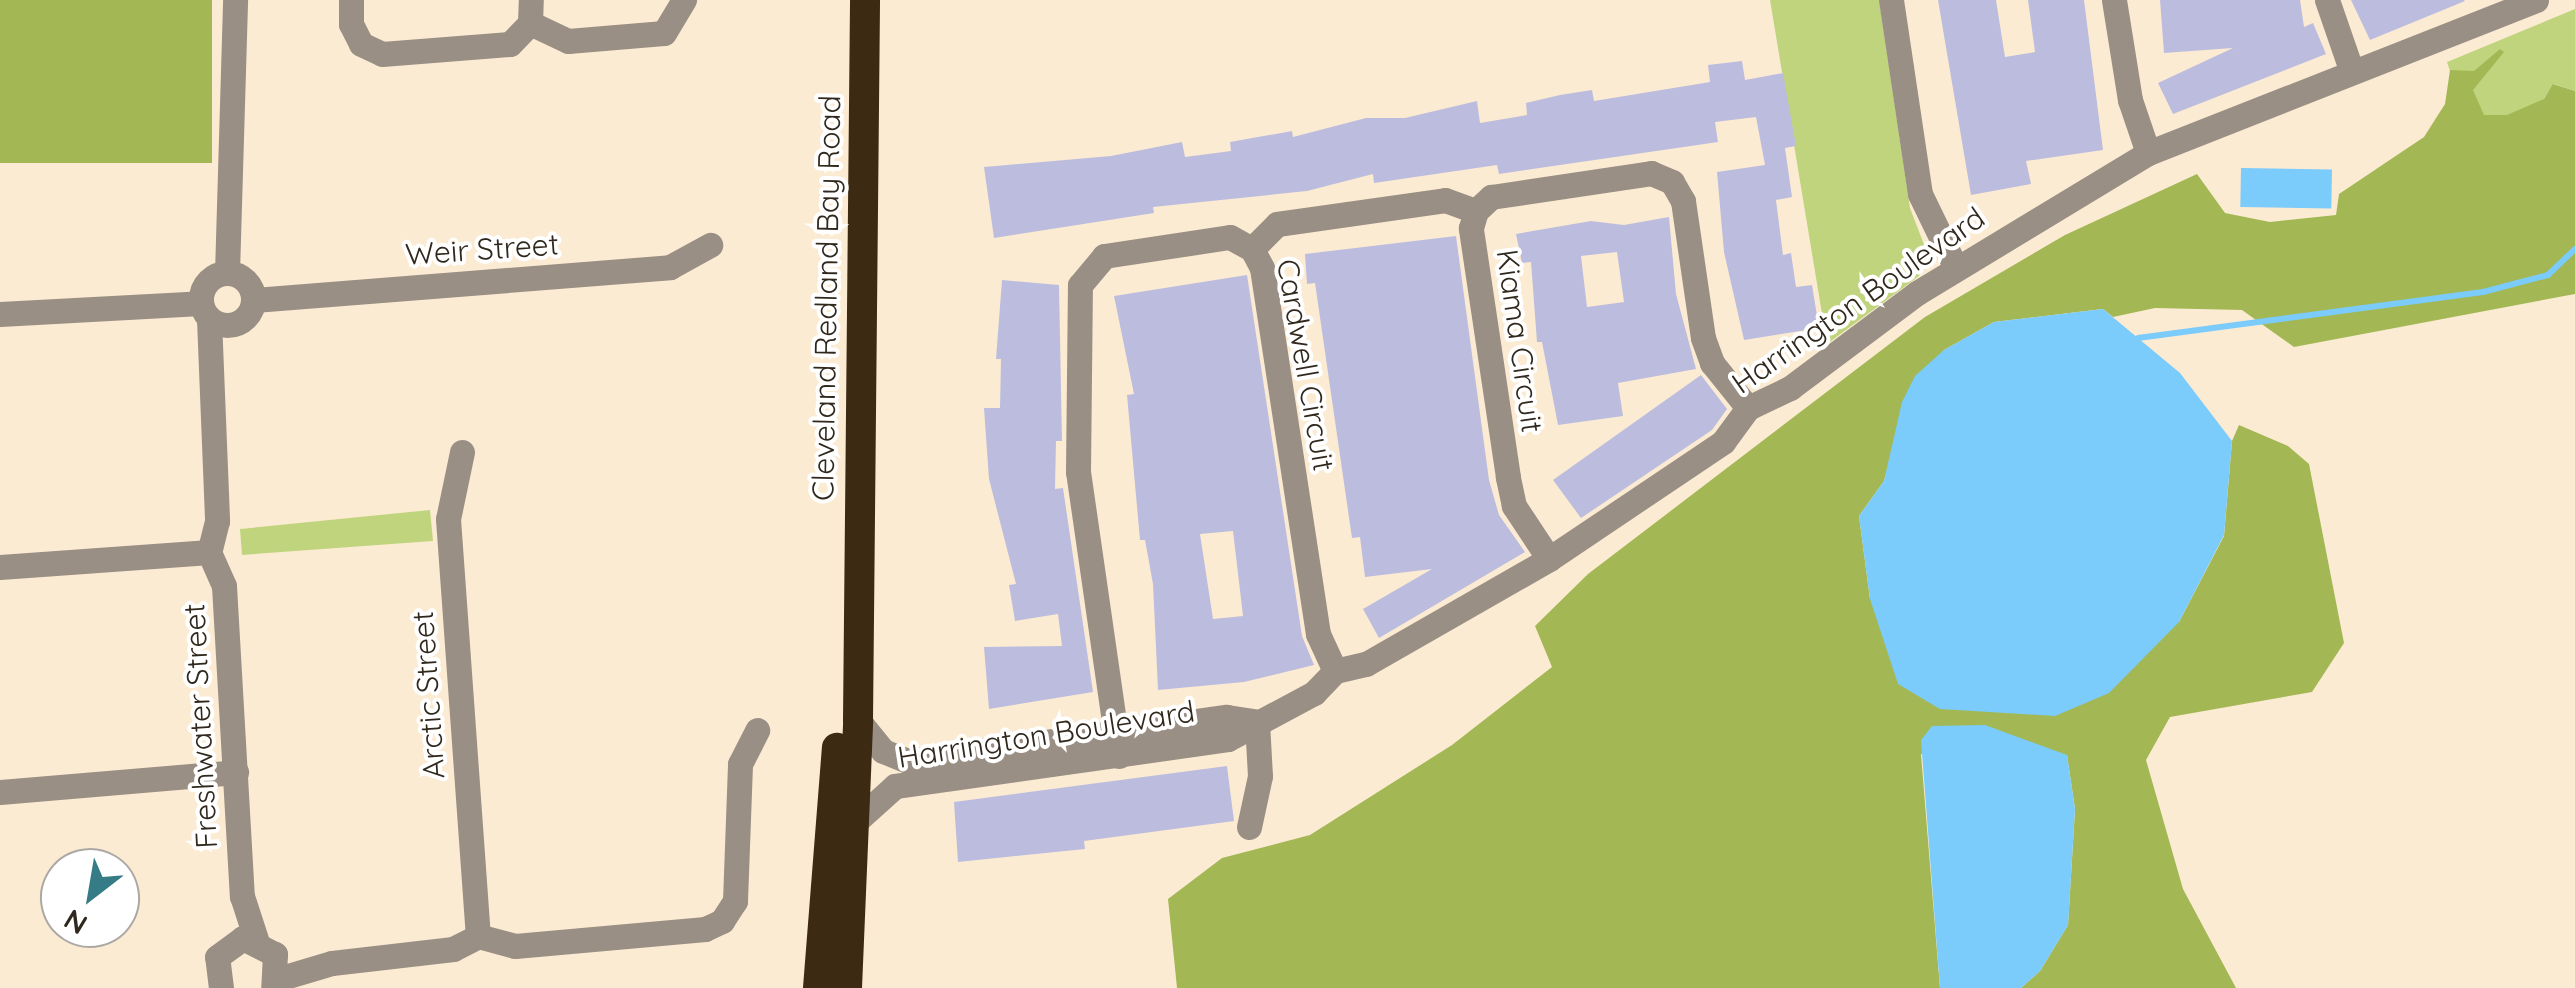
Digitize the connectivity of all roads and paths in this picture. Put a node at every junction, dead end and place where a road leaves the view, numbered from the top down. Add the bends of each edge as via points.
1 (234, 0) edge
2 (350, 0) edge
3 (684, 0) edge
4 (865, 0) edge
5 (1891, 0) edge
6 (2114, 0) edge
7 (2328, 0) edge
8 (2536, 0) edge
9 (530, 12) edge
10 (2352, 72) junction
11 (2148, 153) junction
12 (1476, 212) junction
13 (710, 245) dead end
14 (1252, 249) junction
15 (1956, 268) junction
16 (227, 273) junction
17 (205, 310) junction
18 (248, 311) junction
19 (0, 314) edge
20 (214, 378) junction
21 (1748, 408) junction
22 (462, 452) dead end
23 (208, 552) junction
24 (1549, 559) junction
25 (0, 567) edge
26 (858, 597) junction
27 (1336, 672) junction
28 (858, 720) junction
29 (1257, 722) junction
30 (757, 730) dead end
31 (1117, 744) junction
32 (236, 772) junction
33 (0, 792) edge
34 (854, 822) junction
35 (1249, 827) dead end
36 (242, 896) junction
37 (478, 936) junction
38 (270, 965) edge
39 (220, 968) edge
40 (192, 988) edge
41 (818, 988) edge
42 (847, 988) edge

1 - 16 street
2 - 9 street via 361,44 382,54 510,44
3 - 9 street via 664,32 568,40
4 - 26 highway, Cleveland Redland Bay Road
5 - 15 street via 1920,194
6 - 11 street via 2130,100
7 - 10 street
8 - 10 street, Harrington Boulevard
10 - 11 street, Harrington Boulevard
11 - 15 street, Harrington Boulevard
12 - 14 street via 1445,200 1278,224
12 - 21 street, Kiama Circuit via 1492,197 1650,172 1672,182 1682,201 1703,338 1712,363
12 - 24 street, Kiama Circuit via 1471,228 1511,491
13 - 18 street, Weir Street via 670,267
14 - 27 street, Cardwell Circuit via 1262,268 1318,634
14 - 31 street, Cardwell Circuit via 1230,236 1104,256 1080,285 1078,472
15 - 21 street, Harrington Boulevard via 1790,388
16 - 17 street via 211,278
16 - 18 street via 249,284
17 - 18 street via 225,326
17 - 19 street
17 - 20 street, Freshwater Street
18 - 20 street, Freshwater Street
20 - 23 street, Freshwater Street via 209,408 218,522
21 - 24 street, Harrington Boulevard via 1723,442
22 - 37 street, Arctic Street via 448,519
23 - 25 street
23 - 32 street, Freshwater Street via 224,586
24 - 27 street, Harrington Boulevard via 1366,664
26 - 28 highway, Cleveland Redland Bay Road
26 - 41 highway, Cleveland Redland Bay Road via 840,713
27 - 29 street, Harrington Boulevard via 1314,693
28 - 31 street, Harrington Boulevard via 883,750 908,761
28 - 34 highway, Cleveland Redland Bay Road
29 - 31 street, Harrington Boulevard via 1227,717
29 - 35 street via 1260,776
30 - 37 street via 740,764 736,901 722,921 705,929 514,946
31 - 34 street, Harrington Boulevard via 895,786
32 - 33 street
32 - 36 street, Freshwater Street
34 - 42 highway, Cleveland Redland Bay Road
36 - 38 street, Freshwater Street
36 - 39 street, Freshwater Street
37 - 38 street via 453,948
38 - 39 street
39 - 40 street

